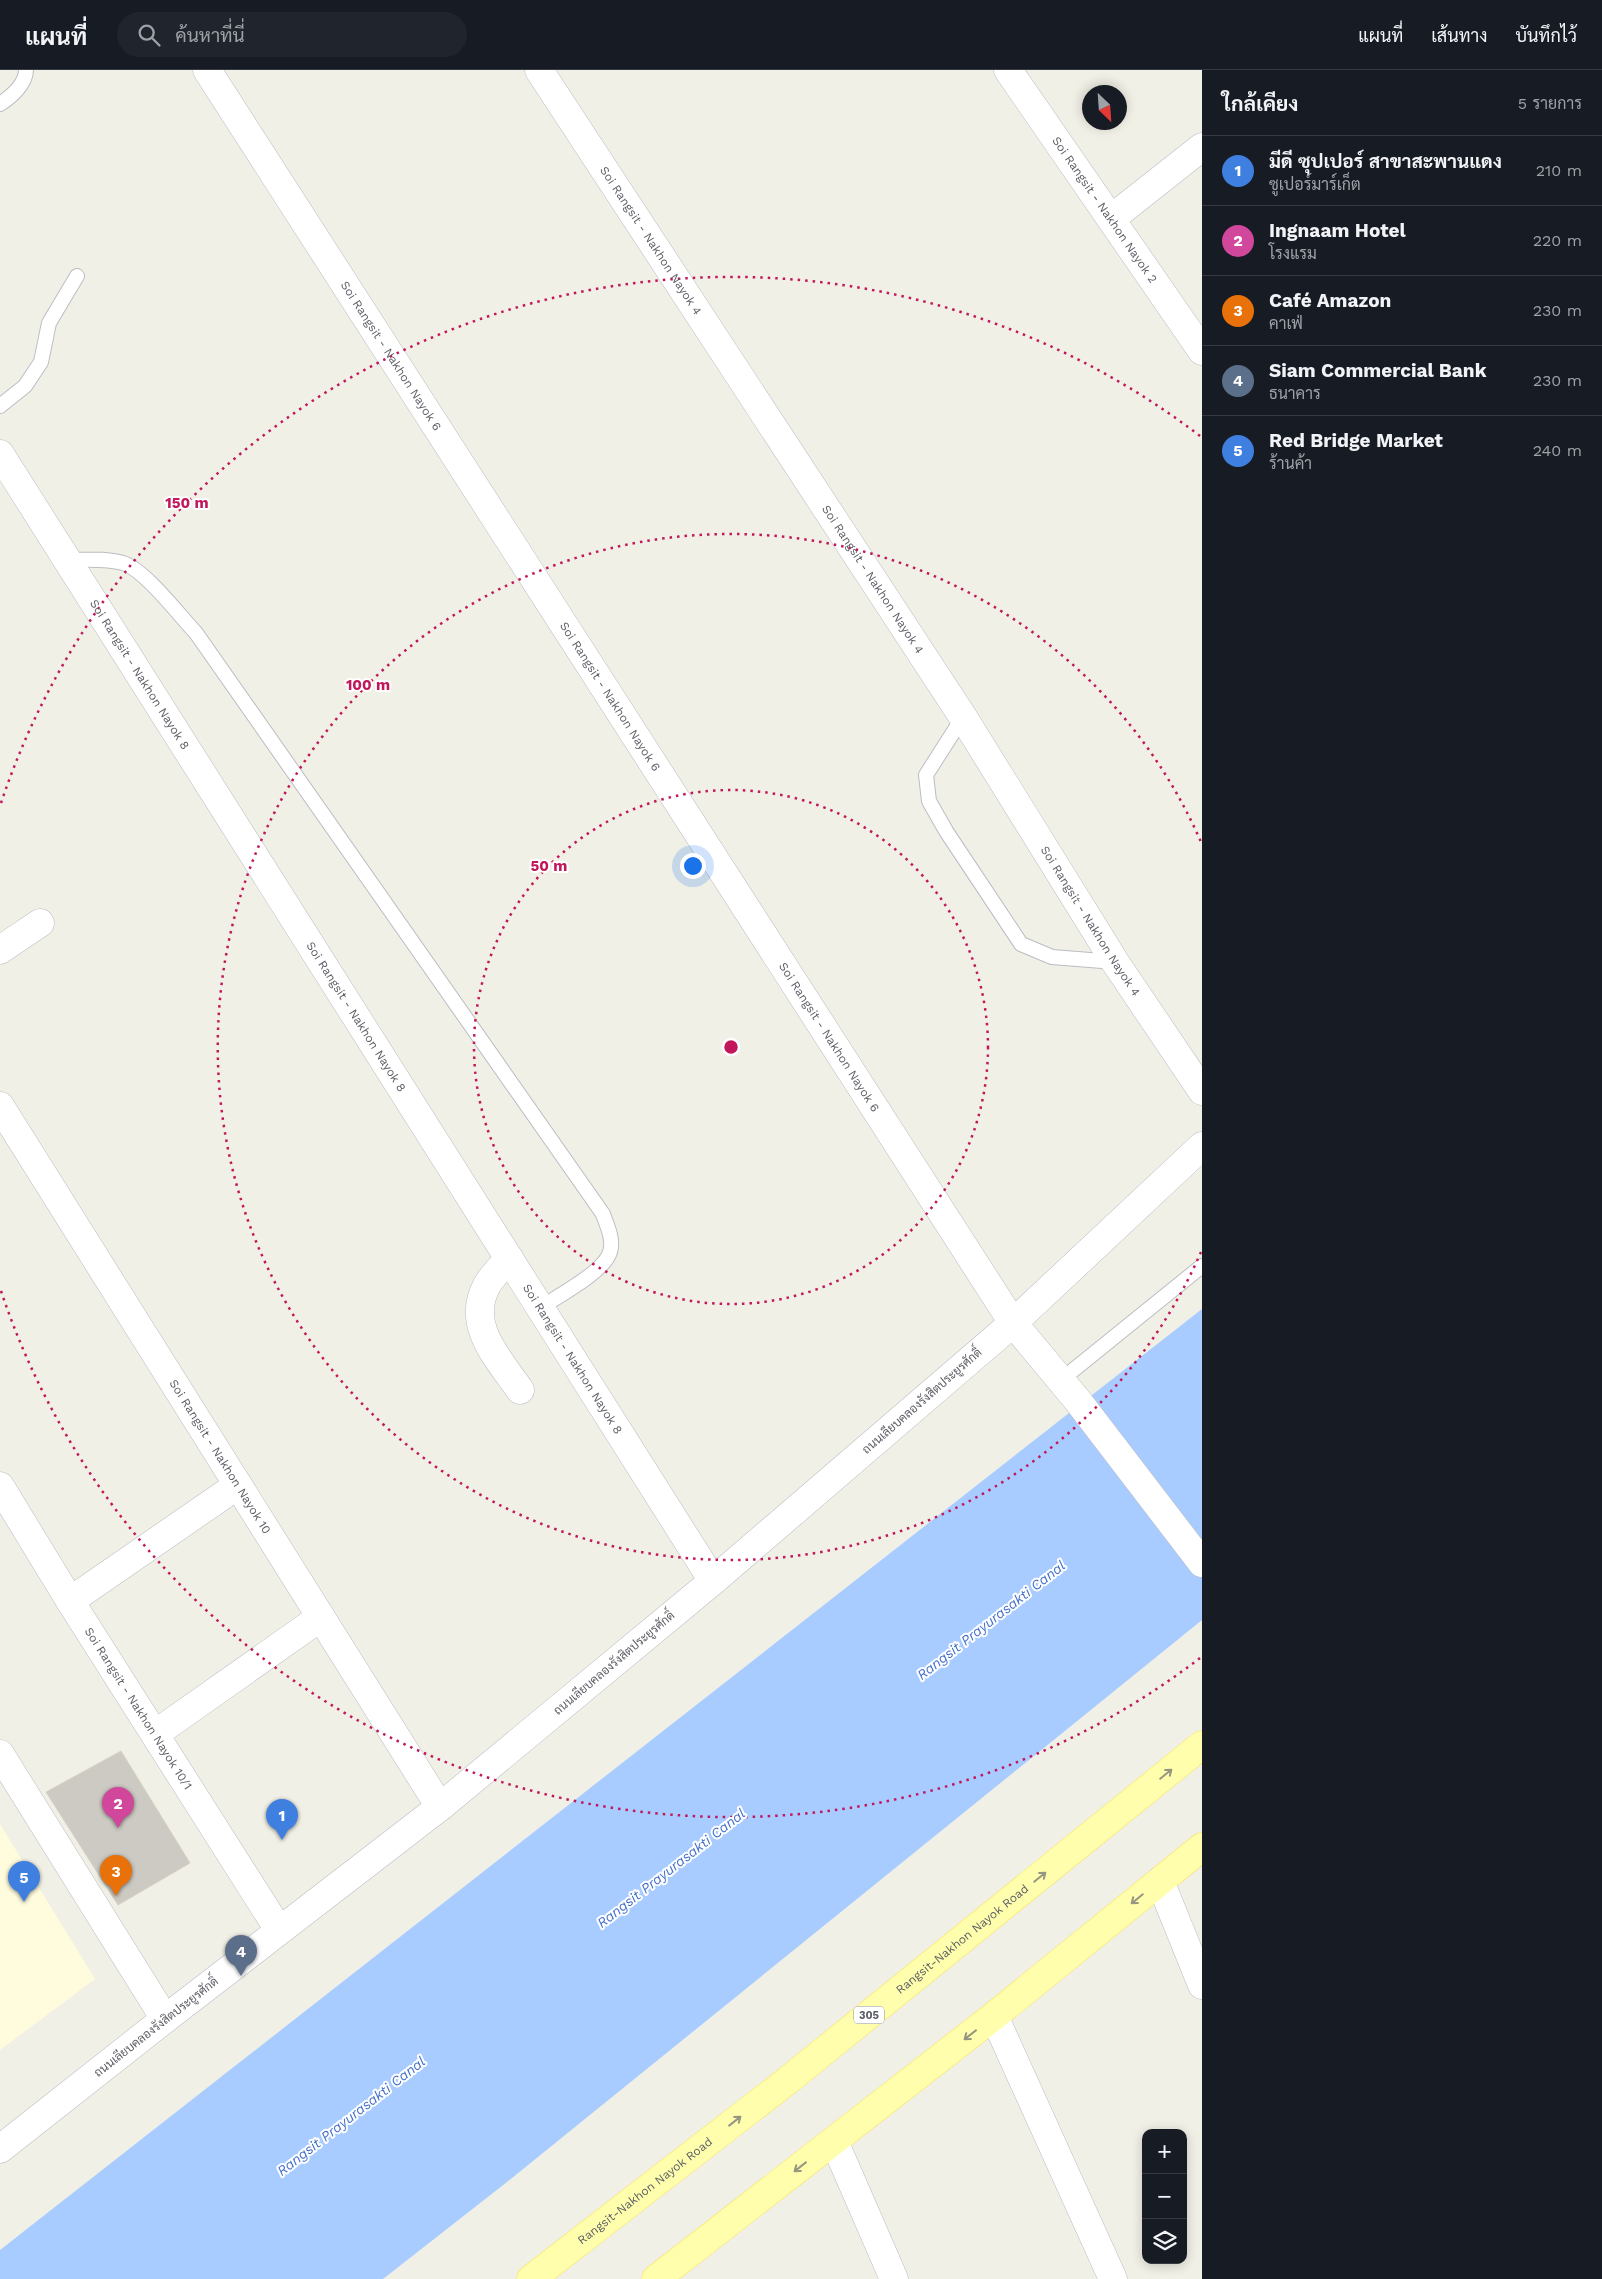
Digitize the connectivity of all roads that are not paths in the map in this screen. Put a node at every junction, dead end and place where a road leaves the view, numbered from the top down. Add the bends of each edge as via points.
1 (26, 70) edge
2 (207, 70) edge
3 (539, 70) edge
4 (1008, 70) edge
5 (0, 104) edge
6 (1202, 147) edge
7 (1112, 218) junction
8 (77, 276) dead end
9 (1202, 351) edge
10 (0, 406) edge
11 (0, 454) edge
12 (68, 560) junction
13 (963, 717) junction
14 (40, 923) dead end
15 (0, 950) edge
16 (1115, 962) junction
17 (1202, 1091) edge
18 (0, 1106) edge
19 (1199, 1155) edge
20 (509, 1258) junction
21 (1202, 1266) edge
22 (540, 1308) junction
23 (1012, 1323) junction
24 (1061, 1380) junction
25 (520, 1390) dead end
26 (238, 1485) junction
27 (0, 1486) edge
28 (1202, 1564) edge
29 (713, 1581) junction
30 (70, 1601) junction
31 (320, 1617) junction
32 (155, 1734) junction
33 (1202, 1745) edge
34 (0, 1754) edge
35 (440, 1807) junction
36 (1202, 1847) edge
37 (1160, 1880) junction
38 (279, 1930) junction
39 (1202, 1985) edge
40 (994, 2016) junction
41 (165, 2019) junction
42 (834, 2141) junction
43 (0, 2149) edge
44 (531, 2279) edge
45 (656, 2279) edge
46 (894, 2279) edge
47 (1114, 2279) edge

1 - 5 lane via 26,76 10,98
2 - 23 street, Soi Rangsit - Nakhon Nayok 6
3 - 13 street, Soi Rangsit - Nakhon Nayok 4
4 - 7 street, Soi Rangsit - Nakhon Nayok 2
6 - 7 street
7 - 9 street, Soi Rangsit - Nakhon Nayok 2
8 - 10 lane via 49,324 41,362 25,386
11 - 12 street, Soi Rangsit - Nakhon Nayok 8
12 - 20 street, Soi Rangsit - Nakhon Nayok 8
12 - 22 lane via 101,559 124,564 146,579 196,633 603,1214 611,1235 610,1253 593,1274
13 - 16 street, Soi Rangsit - Nakhon Nayok 4
13 - 16 lane via 926,775 929,801 946,831 1021,944 1052,957
14 - 15 street
16 - 17 street, Soi Rangsit - Nakhon Nayok 4
18 - 26 street, Soi Rangsit - Nakhon Nayok 10
19 - 23 street, ถนนเลียบคลองรังสิตประยูรศักดิ์
20 - 22 street, Soi Rangsit - Nakhon Nayok 8
20 - 25 street via 487,1284 478,1306 480,1324 489,1344
21 - 24 lane
22 - 29 street, Soi Rangsit - Nakhon Nayok 8
23 - 24 street, Soi Rangsit - Nakhon Nayok 6
23 - 29 street, ถนนเลียบคลองรังสิตประยูรศักดิ์
24 - 28 street, Soi Rangsit - Nakhon Nayok 6
26 - 30 street
26 - 31 street, Soi Rangsit - Nakhon Nayok 10
27 - 30 street, Soi Rangsit - Nakhon Nayok 10/1
29 - 35 street, ถนนเลียบคลองรังสิตประยูรศักดิ์
30 - 32 street, Soi Rangsit - Nakhon Nayok 10/1
31 - 32 street
31 - 35 street, Soi Rangsit - Nakhon Nayok 10
32 - 38 street, Soi Rangsit - Nakhon Nayok 10/1
44 -> 33 main road, Rangsit-Nakhon Nayok Road / 305 via 787,2081
34 - 41 street
35 - 38 street, ถนนเลียบคลองรังสิตประยูรศักดิ์
36 - 37 main road
37 - 39 street
37 -> 40 main road
38 - 41 street, ถนนเลียบคลองรังสิตประยูรศักดิ์
40 -> 42 main road
40 - 47 street
41 - 43 street, ถนนเลียบคลองรังสิตประยูรศักดิ์
42 -> 45 main road
42 - 46 street

